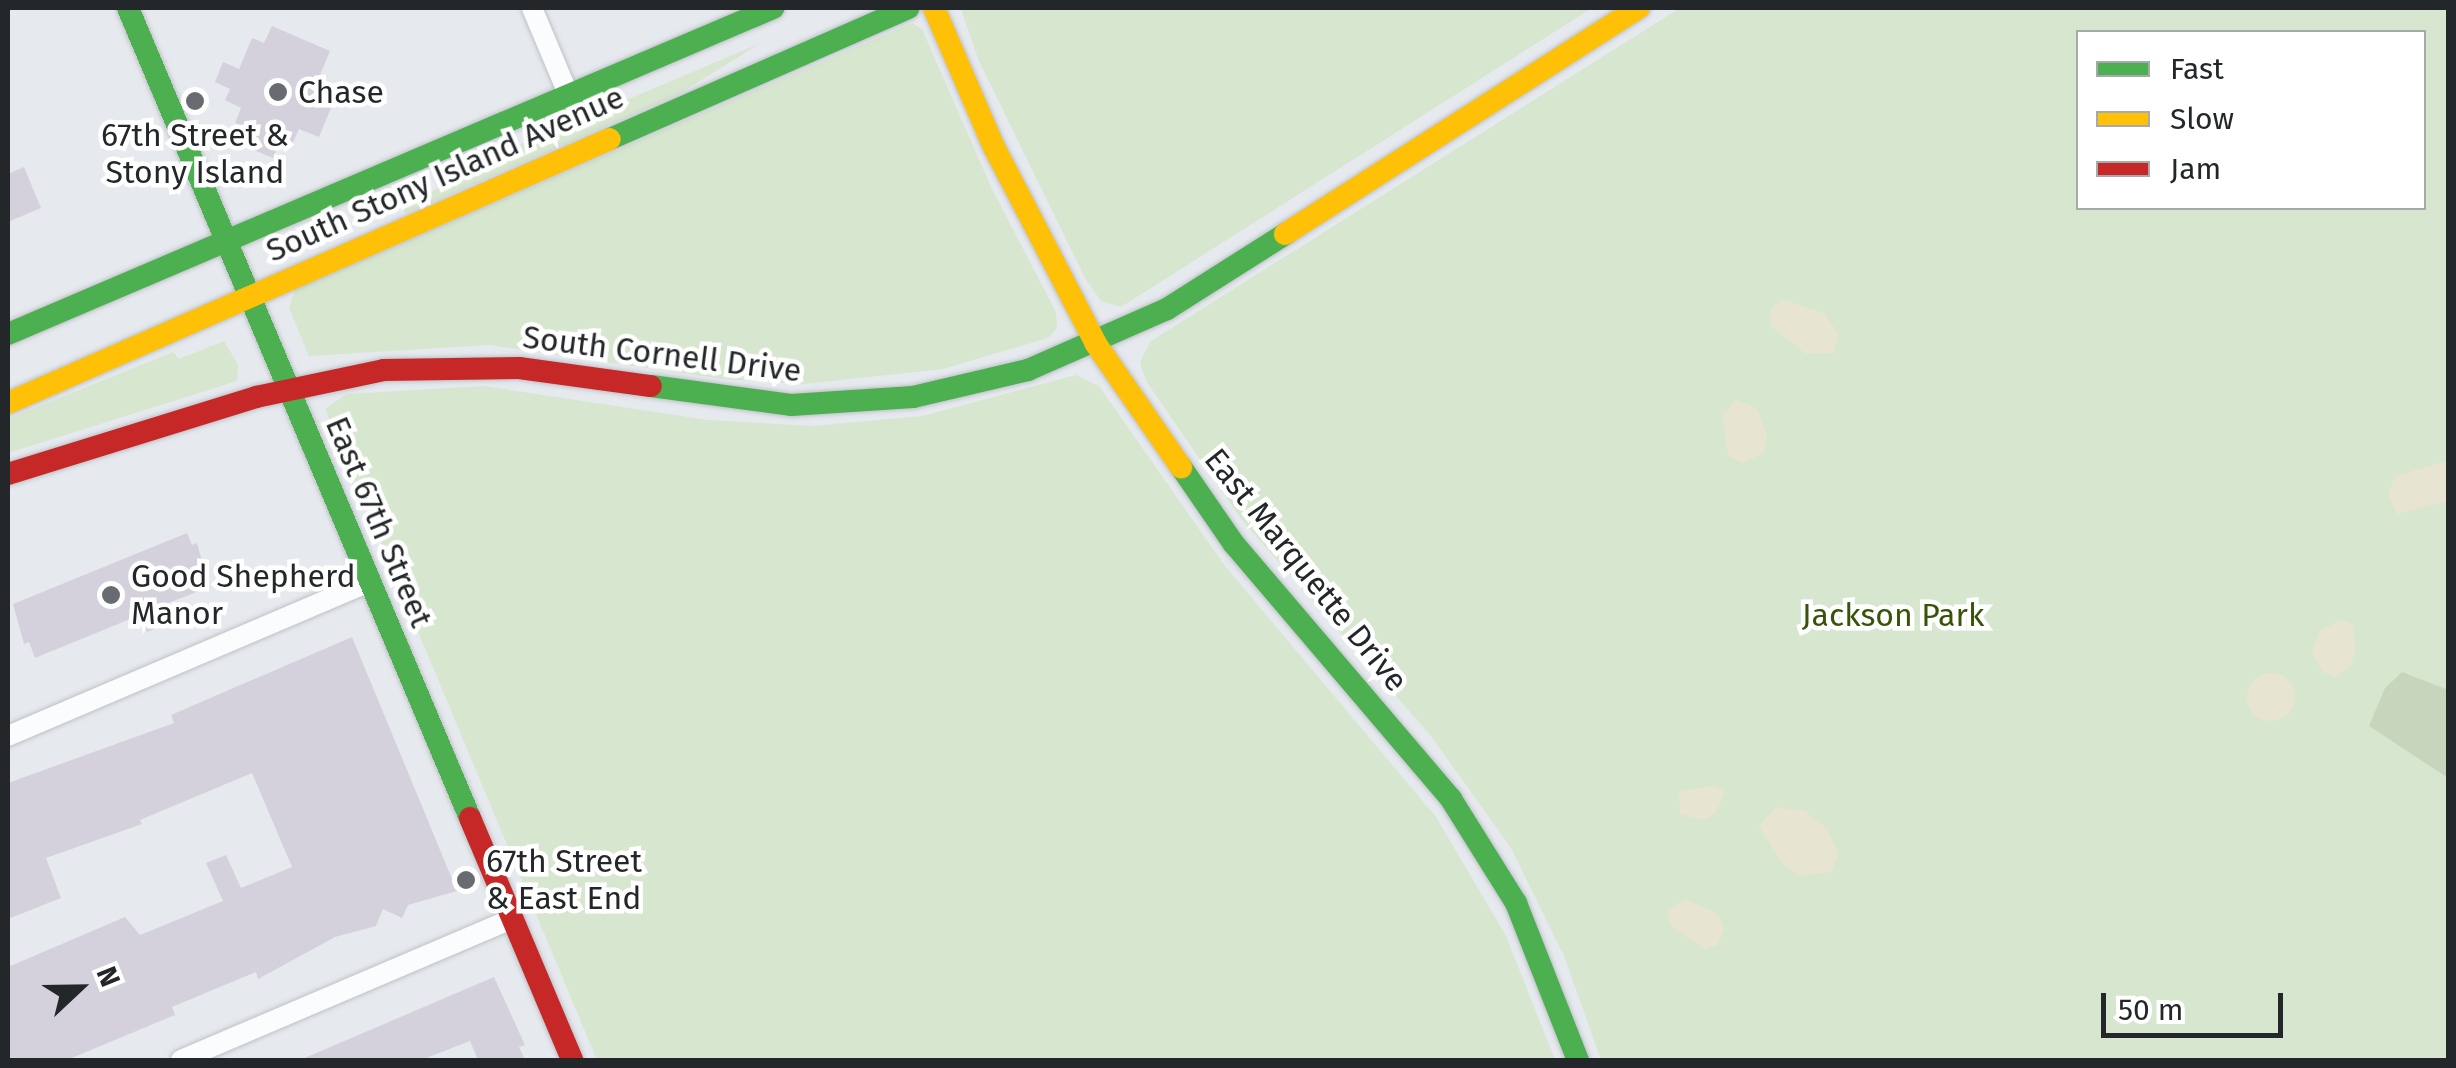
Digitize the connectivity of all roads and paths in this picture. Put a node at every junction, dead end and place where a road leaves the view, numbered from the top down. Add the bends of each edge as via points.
1 (128, 8) edge
2 (532, 8) edge
3 (773, 8) edge
4 (909, 8) edge
5 (934, 8) edge
6 (1639, 8) edge
7 (569, 96) junction
8 (226, 243) junction
9 (248, 295) junction
10 (8, 334) edge
11 (1096, 344) junction
12 (288, 389) junction
13 (8, 403) edge
14 (8, 474) edge
15 (369, 582) junction
16 (8, 736) edge
17 (512, 919) junction
18 (182, 1060) edge
19 (572, 1060) edge
20 (1578, 1060) edge

1 - 8 main road, East 67th Street
2 - 7 street
3 - 7 main road, South Stony Island Avenue
4 - 9 main road, South Stony Island Avenue
5 - 11 main road, East Marquette Drive via 994,147
6 - 11 main road, South Cornell Drive via 1182,300
7 - 8 main road, South Stony Island Avenue
8 - 9 main road, East 67th Street
8 - 10 main road, South Stony Island Avenue
9 - 12 main road, East 67th Street
9 - 13 main road, South Stony Island Avenue
11 - 12 main road, South Cornell Drive via 1012,374 863,403 743,403 478,366 384,370
11 - 20 main road, East Marquette Drive via 1234,544 1451,799 1516,903
12 - 14 main road, South Cornell Drive
12 - 15 main road, East 67th Street
15 - 16 street
15 - 17 main road, East 67th Street
17 - 18 street
17 - 19 main road, East 67th Street

